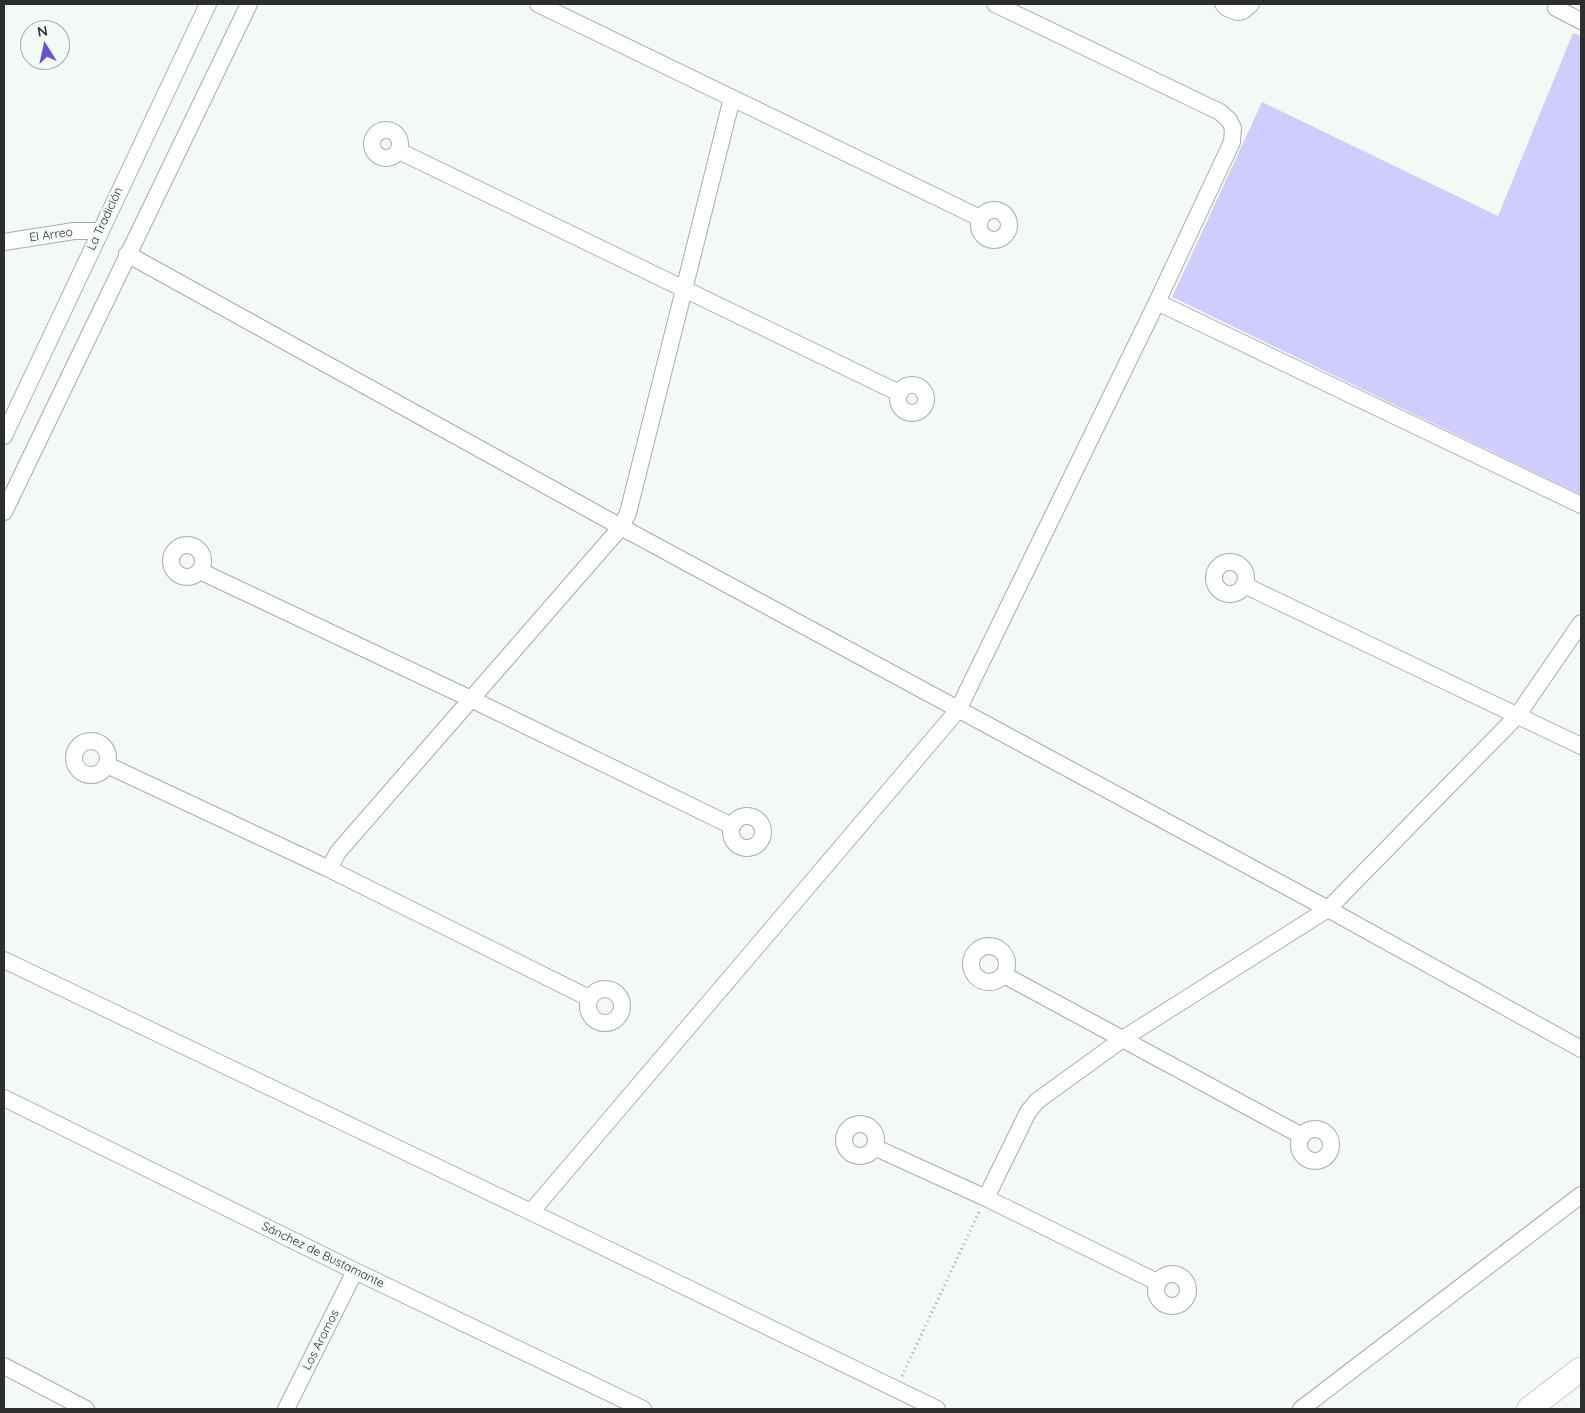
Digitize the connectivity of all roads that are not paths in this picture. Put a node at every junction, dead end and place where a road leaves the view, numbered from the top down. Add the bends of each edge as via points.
1 (208, 4) edge
2 (249, 4) edge
3 (538, 4) edge
4 (995, 4) edge
5 (1223, 4) edge
6 (1251, 4) edge
7 (1556, 8) dead end
8 (1581, 21) edge
9 (732, 98) junction
10 (399, 151) dead end
11 (980, 218) dead end
12 (99, 231) junction
13 (4, 242) edge
14 (128, 254) junction
15 (685, 291) junction
16 (1157, 302) junction
17 (899, 393) dead end
18 (4, 436) edge
19 (1581, 505) edge
20 (4, 512) edge
21 (621, 527) junction
22 (200, 571) dead end
23 (1244, 586) dead end
24 (1581, 623) edge
25 (473, 700) junction
26 (958, 710) junction
27 (1517, 716) junction
28 (1581, 746) edge
29 (107, 765) dead end
30 (732, 826) dead end
31 (329, 870) junction
32 (1328, 909) junction
33 (4, 960) edge
34 (1004, 974) dead end
35 (589, 998) dead end
36 (1124, 1038) junction
37 (1581, 1049) edge
38 (4, 1098) edge
39 (1302, 1136) dead end
40 (874, 1147) dead end
41 (1581, 1195) edge
42 (986, 1198) junction
43 (531, 1212) junction
44 (355, 1271) junction
45 (1157, 1282) dead end
46 (4, 1366) edge
47 (1580, 1372) edge
48 (86, 1409) edge
49 (286, 1409) edge
50 (643, 1409) edge
51 (937, 1409) edge
52 (1301, 1409) edge
53 (1529, 1409) edge

1 - 12 street, La Tradición
2 - 14 street
3 - 9 street
4 - 16 street via 1220,112 1234,128 1232,142
5 - 6 street via 1237,12
7 - 8 street
9 - 11 street
9 - 15 street
10 - 15 street
12 - 13 street, El Arreo via 74,231
12 - 18 street, La Tradición
14 - 20 street
14 - 21 street
15 - 17 street
15 - 21 street via 628,512
16 - 19 street
16 - 26 street
21 - 25 street
21 - 26 street
22 - 25 street
23 - 27 street
24 - 27 street
25 - 30 street
25 - 31 street via 338,852
26 - 32 street
26 - 43 street
27 - 28 street
27 - 32 street
29 - 31 street
31 - 35 street
32 - 36 street
32 - 37 street
33 - 43 street
34 - 36 street
36 - 39 street
36 - 42 street via 1037,1101 1028,1112
38 - 44 street, Sánchez de Bustamante
40 - 42 street
41 - 52 street
42 - 45 street
43 - 51 street
44 - 49 street, Los Aromos
44 - 50 street, Sánchez de Bustamante
46 - 48 street
47 - 53 street

